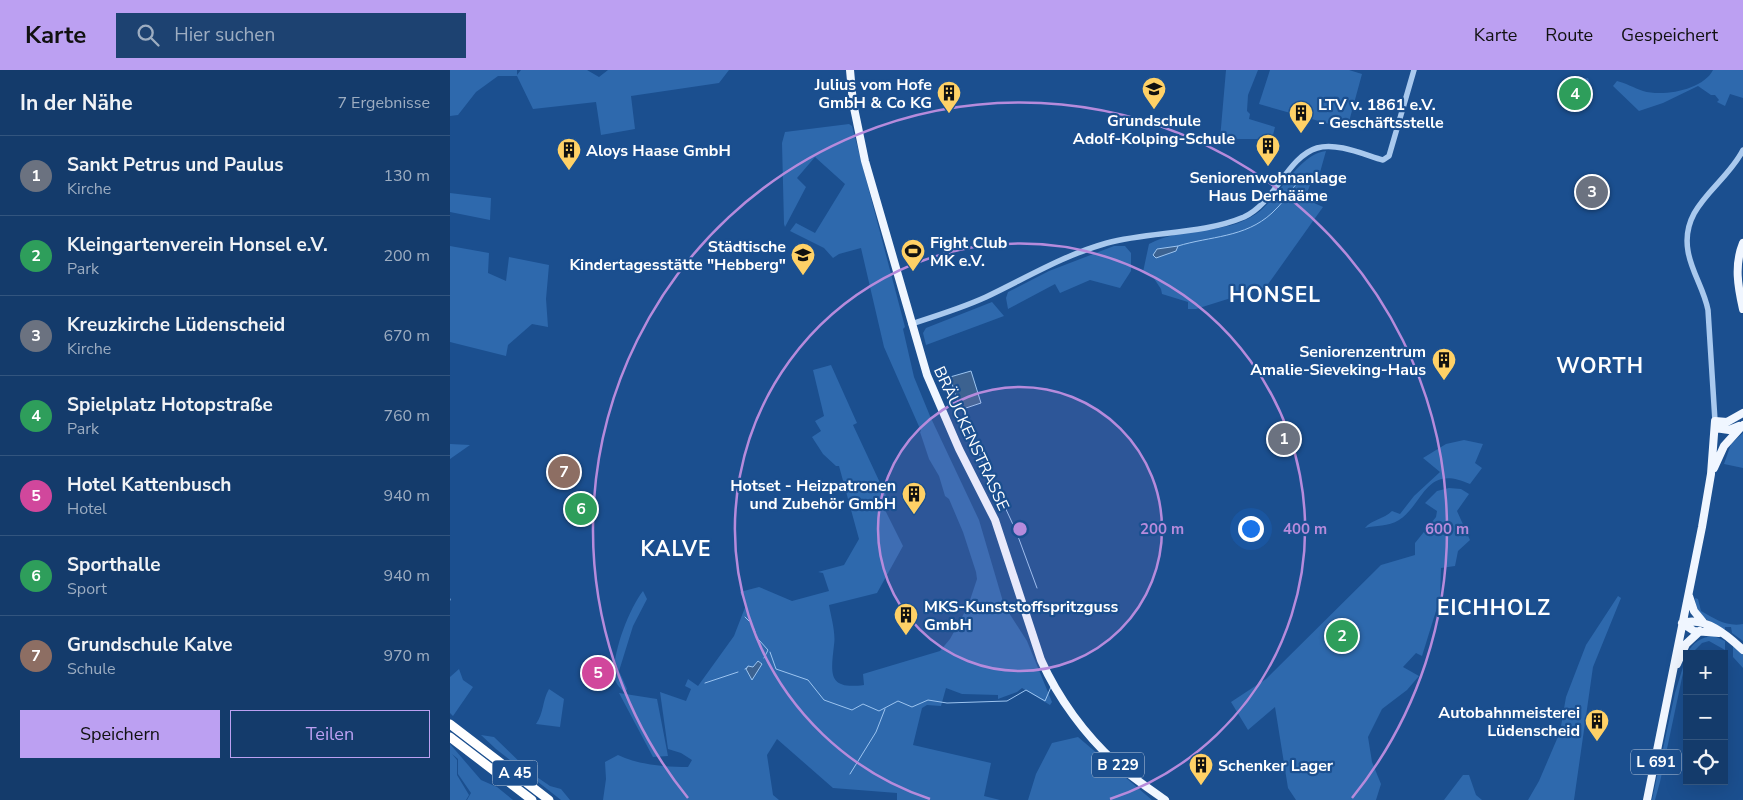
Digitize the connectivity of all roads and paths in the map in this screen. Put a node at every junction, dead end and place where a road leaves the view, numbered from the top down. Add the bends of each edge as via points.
1 (850, 70) edge
2 (1414, 70) edge
3 (1743, 150) edge
4 (1743, 243) edge
5 (1743, 309) edge
6 (911, 324) junction
7 (1743, 413) edge
8 (1743, 424) edge
9 (1715, 425) junction
10 (1711, 474) junction
11 (1688, 590) junction
12 (1703, 622) junction
13 (1682, 623) junction
14 (1700, 631) junction
15 (1724, 634) junction
16 (1743, 650) edge
17 (1673, 672) junction
18 (450, 724) edge
19 (450, 737) edge
20 (532, 800) edge
21 (549, 800) edge
22 (1165, 800) edge
23 (1647, 800) edge

1 - 6 main road, BRÄUCKENSTRASSE / B 229 via 865,161
2 - 6 street via 1390,156 1384,160 1333,147 1316,148 1298,162 1260,206 1244,216 1220,224 1108,242 1066,257 978,300
3 - 9 street via 1731,170 1696,208 1687,231 1688,254 1708,310
4 - 5 main road via 1738,261
6 - 22 main road, BRÄUCKENSTRASSE / B 229 via 945,419 995,520 1050,679 1094,741 1117,764
7 - 9 main road
8 - 9 main road via 1729,430
8 - 10 main road via 1724,446
9 - 10 main road, L 691
10 - 11 main road, L 691
11 - 12 main road via 1692,607
11 - 13 main road, L 691
12 - 13 main road
12 - 15 main road
13 - 14 main road via 1691,630
13 - 17 main road, L 691
14 - 15 main road
14 - 17 main road, L 691 via 1686,644
15 - 16 main road
17 - 23 main road, L 691
18 - 21 highway, A 45
19 - 20 highway, A 45

